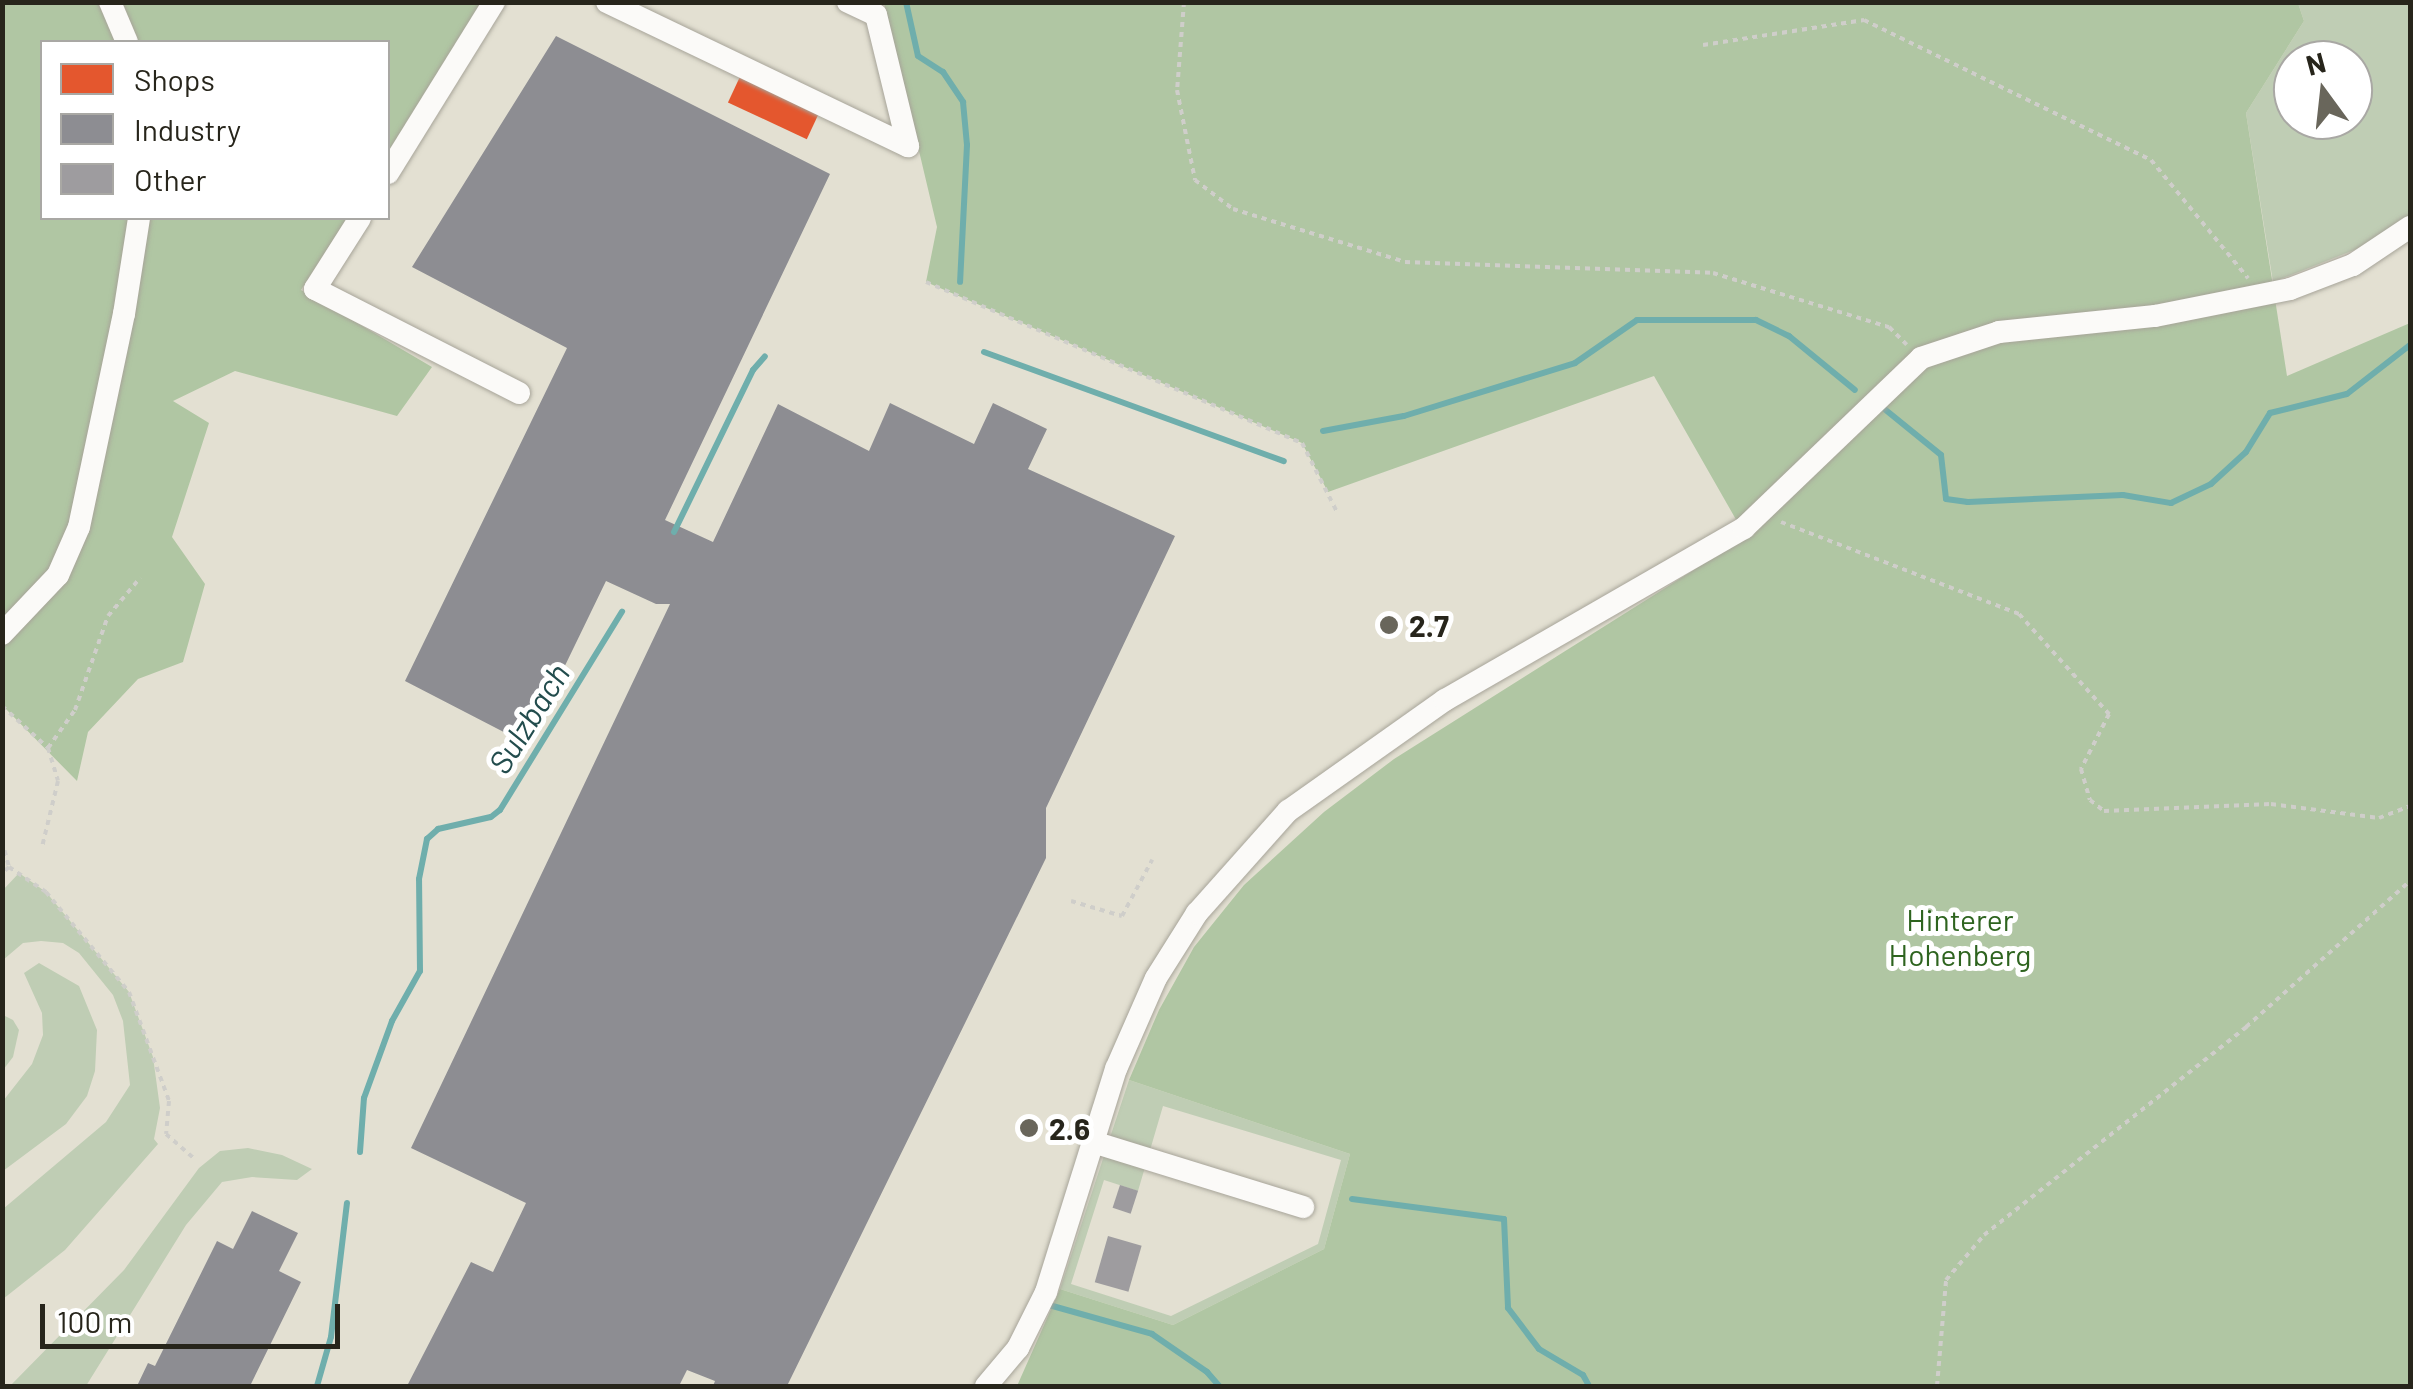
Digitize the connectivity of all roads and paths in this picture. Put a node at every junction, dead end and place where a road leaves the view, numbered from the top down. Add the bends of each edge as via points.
1 (110, 2) edge
2 (494, 2) edge
3 (606, 2) edge
4 (848, 2) edge
5 (1184, 2) edge
6 (126, 40) edge
7 (1703, 45) dead end
8 (390, 170) edge
9 (138, 220) edge
10 (359, 220) edge
11 (2410, 227) edge
12 (926, 282) dead end
13 (2262, 294) junction
14 (1921, 358) junction
15 (519, 393) dead end
16 (1337, 512) dead end
17 (1753, 521) junction
18 (140, 578) dead end
19 (2, 634) edge
20 (2, 706) edge
21 (48, 748) junction
22 (2410, 806) edge
23 (2, 841) edge
24 (42, 847) dead end
25 (1152, 860) dead end
26 (10, 867) junction
27 (2, 873) edge
28 (2410, 881) edge
29 (1071, 901) dead end
30 (1094, 1142) junction
31 (195, 1159) dead end
32 (1303, 1207) dead end
33 (986, 1386) edge
34 (1937, 1386) edge

1 - 6 street
2 - 8 street
3 - 4 street via 908,146 876,15
5 - 14 path via 1177,90 1195,180 1233,209 1405,262 1713,273 1889,327
7 - 13 path via 1864,20 2151,160
9 - 19 street via 79,527 58,575
10 - 15 street via 315,289
11 - 13 street via 2353,265
12 - 16 path via 1302,443
13 - 14 street via 2155,316 1999,332
14 - 17 street
17 - 22 path via 2019,614 2109,714 2081,769 2090,800 2104,811 2271,804 2379,818
17 - 30 street via 1445,700 1288,811 1197,913 1156,978 1116,1069
18 - 21 path via 108,616 76,710
20 - 21 path
21 - 24 path via 58,781
23 - 26 path
25 - 29 path via 1122,916
26 - 27 path
26 - 31 path via 46,892 128,992 169,1101 166,1134
28 - 34 path via 2232,1038 1984,1236 1946,1280
30 - 32 street
30 - 33 street via 1046,1292 1018,1348

